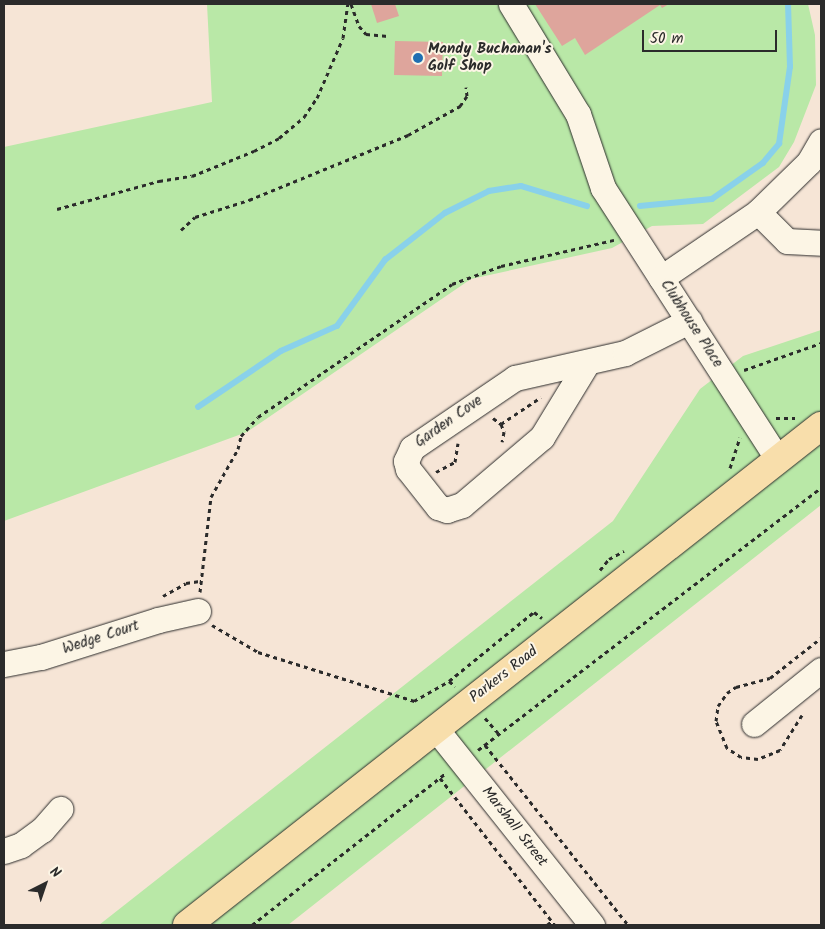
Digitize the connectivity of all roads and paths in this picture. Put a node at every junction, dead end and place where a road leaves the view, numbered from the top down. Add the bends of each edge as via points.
1 (350, 4) edge
2 (511, 4) edge
3 (388, 36) dead end
4 (466, 87) dead end
5 (821, 141) edge
6 (57, 209) dead end
7 (758, 212) junction
8 (180, 230) dead end
9 (631, 230) junction
10 (821, 243) edge
11 (661, 278) junction
12 (689, 321) junction
13 (821, 343) edge
14 (587, 363) junction
15 (741, 371) dead end
16 (755, 424) junction
17 (821, 426) edge
18 (778, 460) junction
19 (729, 473) dead end
20 (821, 488) edge
21 (631, 548) dead end
22 (596, 576) dead end
23 (198, 611) junction
24 (549, 615) dead end
25 (4, 664) edge
26 (821, 670) edge
27 (449, 681) junction
28 (471, 702) junction
29 (754, 724) dead end
30 (436, 729) junction
31 (499, 734) junction
32 (485, 745) junction
33 (462, 761) junction
34 (440, 778) junction
35 (60, 809) dead end
36 (4, 851) edge
37 (552, 921) junction
38 (590, 924) edge
39 (188, 925) edge
40 (252, 925) edge
41 (547, 925) edge
42 (555, 925) edge
43 (628, 925) edge

1 - 3 path via 366,34
1 - 6 path via 343,38 317,98 304,117 279,138 254,152 192,176 159,181
2 - 9 street, Clubhouse Place via 578,114 603,188
4 - 8 path via 467,96 460,106 408,135 249,200 195,217
5 - 7 street via 809,162
7 - 10 street via 787,241
7 - 11 street
9 - 11 street, Clubhouse Place
9 - 23 path via 606,243 501,266 452,284 258,417 241,436 238,449 211,497
11 - 12 street, Clubhouse Place
12 - 14 street, Garden Cove via 625,354
12 - 16 street, Clubhouse Place
13 - 15 path
14 - 14 street, Garden Cove via 542,437 462,505 447,510 438,506 408,469 406,462 412,448 503,385 529,374
16 - 18 street, Clubhouse Place
16 - 19 path via 741,433
17 - 18 main road, Parkers Road
18 - 28 main road, Parkers Road
20 - 31 path
21 - 22 path via 609,559
23 - 25 street, Wedge Court via 158,620 41,658
23 - 27 path via 218,632 258,652 414,702
24 - 27 path via 543,618 534,612
26 - 29 street
27 - 28 path
28 - 30 main road, Parkers Road
28 - 31 path
30 - 33 street, Marshall Street
30 - 39 main road, Parkers Road
31 - 32 path
32 - 33 path
32 - 43 path
33 - 34 path
33 - 38 street, Marshall Street
34 - 37 path
34 - 40 path
35 - 36 street via 42,830 21,845
37 - 41 path
37 - 42 path

